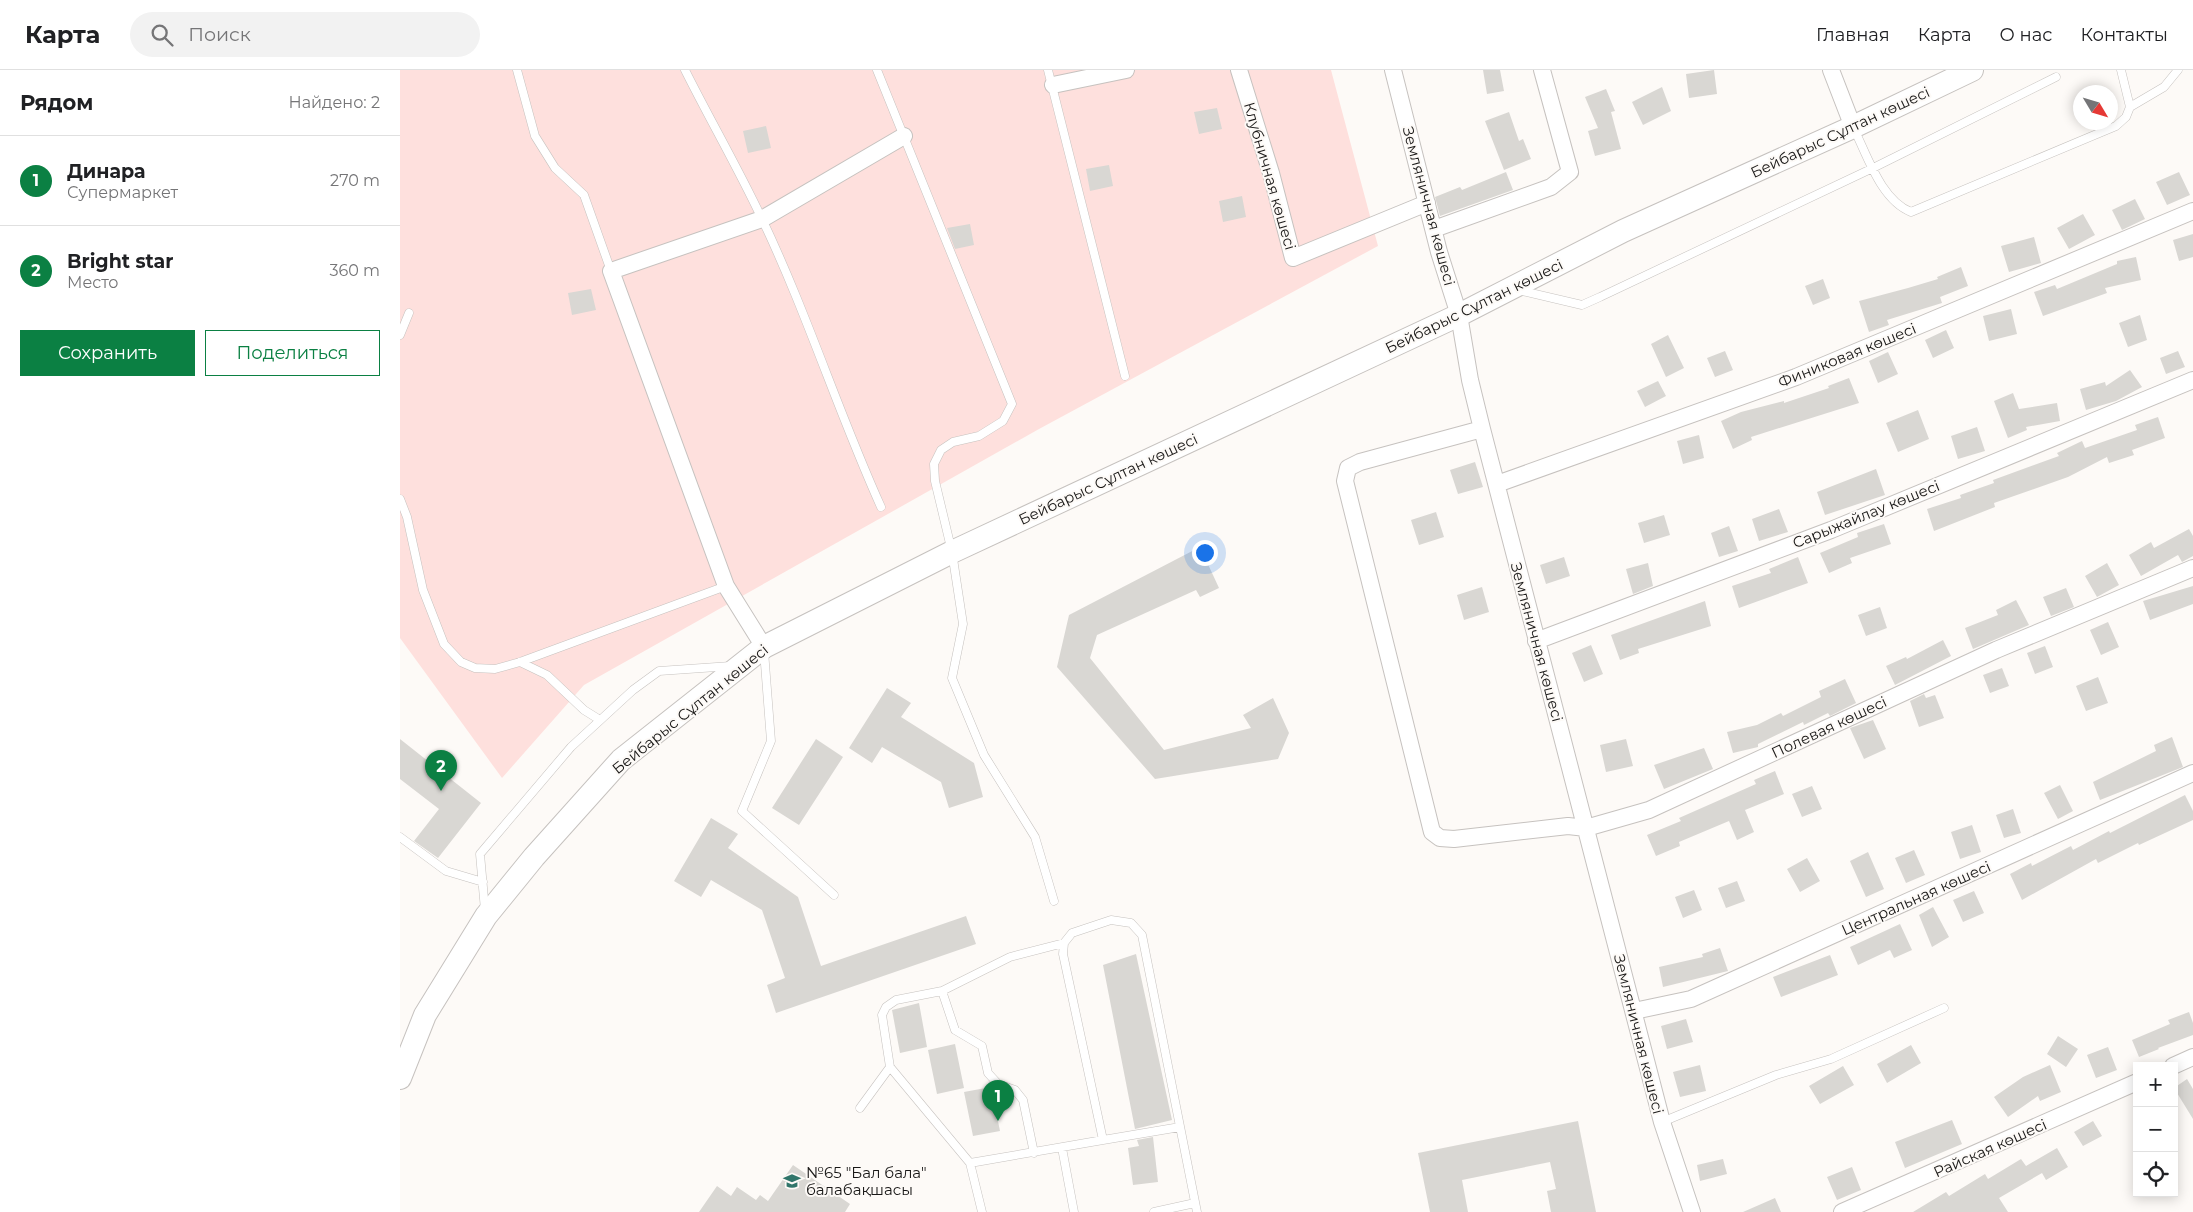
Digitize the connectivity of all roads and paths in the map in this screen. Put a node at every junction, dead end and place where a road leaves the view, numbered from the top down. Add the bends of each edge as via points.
1 (517, 70) edge
2 (685, 70) edge
3 (877, 70) edge
4 (1126, 70) edge
5 (1223, 70) edge
6 (1393, 70) edge
7 (1542, 70) edge
8 (1831, 70) edge
9 (1972, 70) edge
10 (2121, 70) edge
11 (2178, 70) edge
12 (1240, 74) edge
13 (2056, 77) dead end
14 (1051, 78) edge
15 (2130, 107) junction
16 (1853, 127) junction
17 (904, 136) junction
18 (1873, 168) junction
19 (1427, 203) junction
20 (2193, 211) edge
21 (762, 219) junction
22 (1434, 229) junction
23 (611, 271) junction
24 (1512, 288) junction
25 (409, 313) dead end
26 (1459, 315) junction
27 (400, 335) edge
28 (1125, 376) dead end
29 (2193, 380) edge
30 (1482, 429) junction
31 (1496, 484) junction
32 (400, 499) edge
33 (881, 507) dead end
34 (952, 552) junction
35 (2193, 568) edge
36 (726, 586) junction
37 (1536, 642) junction
38 (764, 647) junction
39 (520, 662) junction
40 (741, 665) junction
41 (600, 720) junction
42 (2193, 773) edge
43 (1586, 828) junction
44 (400, 837) edge
45 (483, 882) junction
46 (834, 895) dead end
47 (1054, 901) dead end
48 (486, 916) junction
49 (1064, 943) junction
50 (942, 991) junction
51 (1944, 1008) dead end
52 (1634, 1011) junction
53 (2193, 1057) edge
54 (2178, 1064) edge
55 (890, 1068) junction
56 (400, 1078) edge
57 (2133, 1084) edge
58 (860, 1108) dead end
59 (1662, 1122) junction
60 (1180, 1127) junction
61 (1103, 1140) junction
62 (1062, 1148) junction
63 (1034, 1153) junction
64 (970, 1162) junction
65 (1195, 1203) junction
66 (982, 1212) edge
67 (1074, 1212) edge
68 (1154, 1212) edge
69 (1197, 1212) edge
70 (1692, 1212) edge
71 (1842, 1212) edge

1 - 23 lane via 535,136 556,168 584,195
2 - 21 lane
3 - 17 lane
4 - 14 street
5 - 12 street
6 - 19 street, Земляничная көшесі
7 - 22 street via 1570,172 1551,187
8 - 16 street
9 - 16 street, Бейбарыс Сұлтан көшесі
10 - 15 lane
11 - 15 lane via 2164,86
12 - 19 street, Клубничная көшесі via 1271,174 1292,258
13 - 18 lane
14 - 28 lane
15 - 18 lane via 2126,117 2116,126 1911,212 1894,202
16 - 18 lane
16 - 24 street, Бейбарыс Сұлтан көшесі via 1623,231
17 - 21 street
17 - 34 lane via 1012,404 1003,421 979,436 953,442 942,450 934,464 937,493
18 - 24 lane via 1582,305
19 - 22 street, Земляничная көшесі
20 - 31 street, Финиковая көшесі via 1796,377
21 - 23 street
21 - 33 lane via 800,307 854,449
22 - 26 street, Земляничная көшесі
23 - 36 street
24 - 26 street, Бейбарыс Сұлтан көшесі
25 - 27 lane
26 - 30 street, Земляничная көшесі
26 - 34 street, Бейбарыс Сұлтан көшесі
29 - 37 street, Сарыжайлау көшесі via 1831,530
30 - 31 street, Земляничная көшесі
30 - 43 street, Полевая көшесі via 1360,462 1348,468 1345,481 1432,832 1440,838 1454,840 1568,826
31 - 37 street, Земляничная көшесі
32 - 39 lane via 423,590 444,644 461,662 476,668 495,669
34 - 38 street, Бейбарыс Сұлтан көшесі
34 - 47 lane via 963,624 952,678 984,754 1035,837
35 - 43 street, Полевая көшесі via 1996,650 1650,810
36 - 38 street
36 - 39 lane
37 - 43 street, Земляничная көшесі
38 - 40 street, Бейбарыс Сұлтан көшесі
38 - 46 lane via 771,741 742,811
39 - 41 lane via 547,674 584,710
40 - 41 lane via 659,670
40 - 48 street, Бейбарыс Сұлтан көшесі via 621,760 534,856
41 - 45 lane via 572,747 480,854
42 - 52 street, Центральная көшесі via 1691,1000
43 - 52 street, Земляничная көшесі
44 - 45 lane via 446,871
45 - 48 lane
48 - 56 street, Бейбарыс Сұлтан көшесі via 425,1015
49 - 50 lane via 1010,957
49 - 60 lane via 1072,933 1111,920 1131,923 1142,935
49 - 61 lane via 1063,954
50 - 55 lane via 896,1000 886,1007 882,1016
50 - 63 lane via 955,1030 982,1046 988,1073 998,1084 1015,1090 1023,1100
51 - 59 lane via 1831,1059 1776,1075
52 - 59 street, Земляничная көшесі
53 - 54 street
55 - 58 lane
55 - 64 lane
57 - 71 street, Райская көшесі
59 - 70 street, Земляничная көшесі
60 - 61 lane
60 - 65 lane
61 - 62 lane
62 - 63 lane
62 - 67 lane
63 - 64 lane
64 - 66 lane
65 - 68 lane
65 - 69 lane

